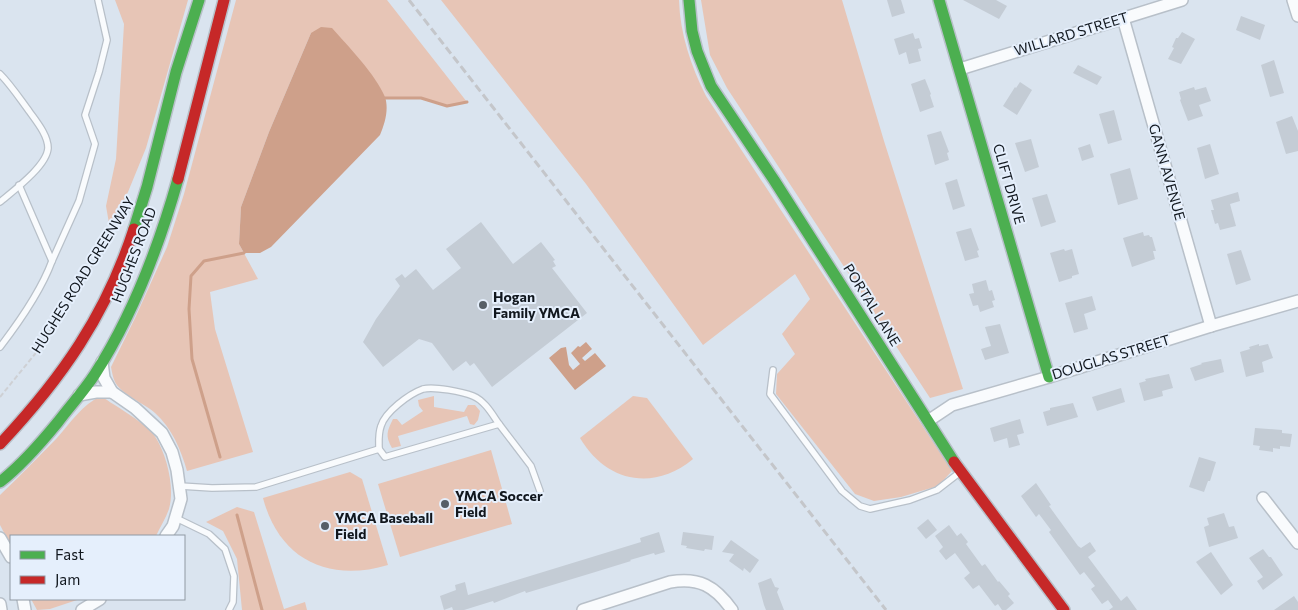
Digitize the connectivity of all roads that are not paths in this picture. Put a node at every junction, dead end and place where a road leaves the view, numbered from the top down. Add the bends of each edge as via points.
1 (98, 0) edge
2 (199, 0) edge
3 (224, 0) edge
4 (689, 0) edge
5 (939, 0) edge
6 (1182, 0) edge
7 (1294, 0) edge
8 (1298, 16) edge
9 (1123, 18) junction
10 (960, 69) junction
11 (0, 74) edge
12 (19, 185) junction
13 (0, 202) edge
14 (52, 261) junction
15 (1298, 301) edge
16 (1211, 326) junction
17 (0, 346) edge
18 (102, 362) junction
19 (773, 370) dead end
20 (1049, 377) junction
21 (112, 392) junction
22 (79, 395) junction
23 (928, 421) junction
24 (499, 424) junction
25 (0, 444) edge
26 (379, 449) junction
27 (960, 472) junction
28 (0, 482) edge
29 (180, 486) junction
30 (540, 491) dead end
31 (1263, 498) dead end
32 (176, 518) junction
33 (167, 535) edge
34 (0, 538) edge
35 (1298, 543) edge
36 (10, 555) edge
37 (98, 600) edge
38 (0, 604) edge
39 (1, 610) edge
40 (82, 610) edge
41 (229, 610) edge
42 (583, 610) edge
43 (732, 610) edge
44 (1064, 610) edge

1 - 14 lane via 107,40 85,115 95,144 79,201
2 - 25 street, HUGHES ROAD via 140,208 107,297 63,370
3 - 18 street, HUGHES ROAD via 195,116 158,242 132,305
4 - 23 street, PORTAL LANE via 697,51 711,86
5 - 10 street, CLIFT DRIVE
6 - 9 street, WILLARD STREET
7 - 8 street
9 - 10 street, WILLARD STREET
9 - 16 street, GANN AVENUE
10 - 20 street, CLIFT DRIVE
11 - 12 lane via 46,137 48,149 43,161
12 - 13 lane
12 - 14 lane
14 - 17 lane via 48,273
15 - 16 street, DOUGLAS STREET
16 - 20 street, DOUGLAS STREET
18 - 21 street via 104,378
18 - 22 street, HUGHES ROAD
19 - 27 lane via 770,394 842,491 860,506 870,509 910,500 937,490
20 - 23 street, DOUGLAS STREET via 952,405
21 - 22 street
21 - 29 street via 162,432 172,452
22 - 28 street, HUGHES ROAD via 44,439
23 - 27 street, PORTAL LANE
24 - 26 lane via 385,457
24 - 26 lane via 483,402 473,396 434,388 423,390 390,411 381,425
24 - 30 lane via 531,466
26 - 29 lane via 256,487
27 - 44 street, PORTAL LANE
29 - 32 street via 181,499
31 - 35 street
32 - 33 street
32 - 41 lane via 209,534 225,549 234,576 233,602
34 - 36 street
37 - 40 street
38 - 39 street
42 - 43 street via 683,580 704,583 721,594

